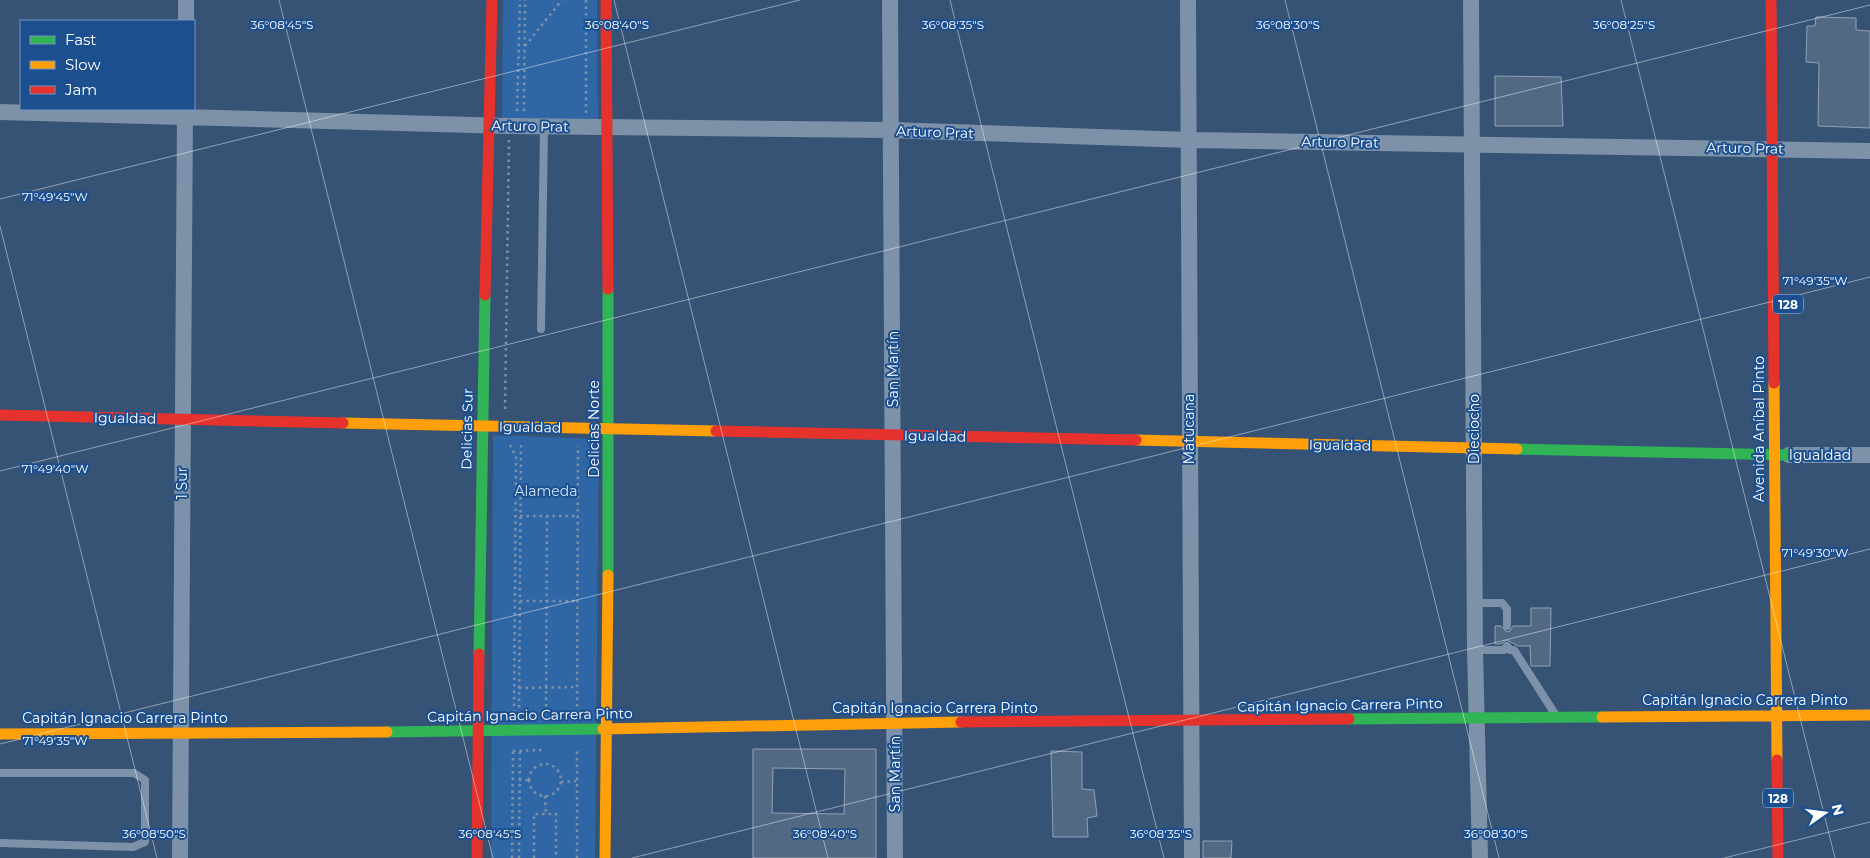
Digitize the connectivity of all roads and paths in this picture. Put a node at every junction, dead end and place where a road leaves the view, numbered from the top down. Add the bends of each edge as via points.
1 (186, 0) edge
2 (492, 0) edge
3 (525, 0) edge
4 (562, 0) edge
5 (586, 0) edge
6 (606, 0) edge
7 (890, 0) edge
8 (1188, 0) edge
9 (1471, 0) edge
10 (1771, 0) edge
11 (186, 20) edge
12 (525, 46) junction
13 (0, 112) edge
14 (185, 113) edge
15 (586, 116) dead end
16 (497, 126) junction
17 (544, 127) junction
18 (608, 128) junction
19 (892, 130) junction
20 (1189, 140) junction
21 (1472, 144) junction
22 (1782, 146) junction
23 (1870, 150) edge
24 (1788, 166) dead end
25 (1773, 217) junction
26 (1788, 217) dead end
27 (1773, 295) junction
28 (1788, 295) dead end
29 (541, 329) dead end
30 (1774, 370) junction
31 (1789, 370) dead end
32 (0, 415) edge
33 (183, 419) junction
34 (482, 426) junction
35 (498, 426) junction
36 (609, 429) junction
37 (893, 435) junction
38 (1189, 442) junction
39 (569, 444) dead end
40 (578, 445) junction
41 (609, 445) junction
42 (1475, 448) junction
43 (1786, 455) junction
44 (1870, 455) edge
45 (1775, 507) junction
46 (1790, 508) dead end
47 (520, 516) junction
48 (547, 516) junction
49 (578, 516) junction
50 (1776, 576) junction
51 (1790, 576) dead end
52 (520, 601) junction
53 (547, 601) junction
54 (578, 601) junction
55 (1476, 603) junction
56 (1507, 626) dead end
57 (1776, 641) junction
58 (1791, 642) dead end
59 (1475, 650) junction
60 (577, 687) junction
61 (519, 688) junction
62 (546, 688) junction
63 (1792, 710) junction
64 (1777, 715) junction
65 (1870, 715) edge
66 (577, 716) dead end
67 (1556, 716) junction
68 (546, 717) dead end
69 (1476, 717) junction
70 (519, 718) dead end
71 (894, 722) junction
72 (1191, 722) junction
73 (607, 728) junction
74 (1792, 730) dead end
75 (180, 732) junction
76 (477, 732) junction
77 (0, 734) edge
78 (577, 748) dead end
79 (520, 751) dead end
80 (0, 773) edge
81 (519, 780) junction
82 (530, 780) junction
83 (577, 781) junction
84 (561, 782) junction
85 (1778, 791) junction
86 (1793, 792) dead end
87 (545, 796) junction
88 (546, 814) junction
89 (0, 843) edge
90 (180, 858) edge
91 (477, 858) edge
92 (519, 858) edge
93 (534, 858) edge
94 (556, 858) edge
95 (577, 858) edge
96 (605, 858) edge
97 (895, 858) edge
98 (1192, 858) edge
99 (1480, 858) edge
100 (1778, 858) edge

1 - 11 street
2 - 16 street, Delicias Sur
3 - 12 path
4 - 12 path
5 - 15 path
6 - 18 street, Delicias Norte
7 - 19 street, San Martín
8 - 20 street, Matucana
9 - 21 street, Dieciocho
10 - 22 street, Avenida Aníbal Pinto / 128
12 - 16 path via 524,113 504,113
13 - 14 street, Arturo Prat
14 - 16 street, Arturo Prat
14 - 33 street, 1 Sur
16 - 17 street, Arturo Prat
16 - 34 street, Delicias Sur
17 - 18 street, Arturo Prat
17 - 29 lane
18 - 19 street, Arturo Prat
18 - 36 street, Delicias Norte
19 - 20 street, Arturo Prat
19 - 37 street, San Martín
20 - 21 street, Arturo Prat
20 - 38 street, Matucana
21 - 22 street, Arturo Prat
21 - 42 street, Dieciocho
22 - 23 street, Arturo Prat
22 - 24 street, Avenida Aníbal Pinto / 128
22 - 25 street, Avenida Aníbal Pinto / 128
25 - 26 street
25 - 27 street, Avenida Aníbal Pinto / 128
27 - 28 street
27 - 30 street, Avenida Aníbal Pinto / 128
30 - 31 street
30 - 43 street, Avenida Aníbal Pinto / 128
32 - 33 street, Igualdad
33 - 34 street, Igualdad
33 - 75 street, 1 Sur
34 - 35 street, Igualdad
34 - 76 street, Delicias Sur
35 - 36 street, Igualdad
35 - 47 path via 498,442 521,443
36 - 37 street, Igualdad
36 - 41 street, Delicias Norte
37 - 38 street, Igualdad
37 - 71 street, San Martín
38 - 42 street, Igualdad
38 - 72 street, Matucana
39 - 40 path
40 - 41 path
40 - 49 path
41 - 73 street, Delicias Norte
42 - 43 street, Igualdad
42 - 55 street, Dieciocho
43 - 44 street, Igualdad
43 - 45 street, Avenida Aníbal Pinto / 128
45 - 46 street
45 - 50 street, Avenida Aníbal Pinto / 128
47 - 48 path
47 - 52 path
48 - 49 path
48 - 53 path
49 - 54 path
50 - 51 street
50 - 57 street, Avenida Aníbal Pinto / 128
52 - 53 path
52 - 61 path
53 - 54 path
53 - 62 path
54 - 60 path
55 - 56 lane via 1502,603 1507,609
55 - 59 street, Dieciocho
57 - 58 street
57 - 64 street, Avenida Aníbal Pinto / 128
59 - 67 lane via 1504,650 1507,646 1514,650
59 - 69 street, Dieciocho
60 - 62 path
60 - 66 path
61 - 62 path
61 - 70 path
62 - 68 path
63 - 64 street, Capitán Ignacio Carrera Pinto
63 - 65 street, Capitán Ignacio Carrera Pinto
63 - 74 street
64 - 67 street, Capitán Ignacio Carrera Pinto
64 - 85 street, Avenida Aníbal Pinto / 128
67 - 69 street, Capitán Ignacio Carrera Pinto
69 - 72 street, Capitán Ignacio Carrera Pinto
69 - 99 street, Dieciocho
71 - 72 street, Capitán Ignacio Carrera Pinto
71 - 73 street, Capitán Ignacio Carrera Pinto
71 - 97 street, San Martín
72 - 98 street, Matucana
73 - 76 street, Capitán Ignacio Carrera Pinto
73 - 96 street, Delicias Norte
75 - 76 street, Capitán Ignacio Carrera Pinto
75 - 77 street, Capitán Ignacio Carrera Pinto
75 - 90 street, 1 Sur
76 - 91 street, Delicias Sur
78 - 83 path
79 - 81 path
80 - 89 lane via 134,773 145,780 145,842 133,847
81 - 82 path
81 - 92 path
82 - 84 path via 536,767 546,765 558,772
82 - 87 path via 533,790
83 - 84 path
83 - 95 path
84 - 87 path via 556,791
85 - 86 street
85 - 100 street, Avenida Aníbal Pinto / 128
87 - 88 path
88 - 93 path via 534,814
88 - 94 path via 556,814

